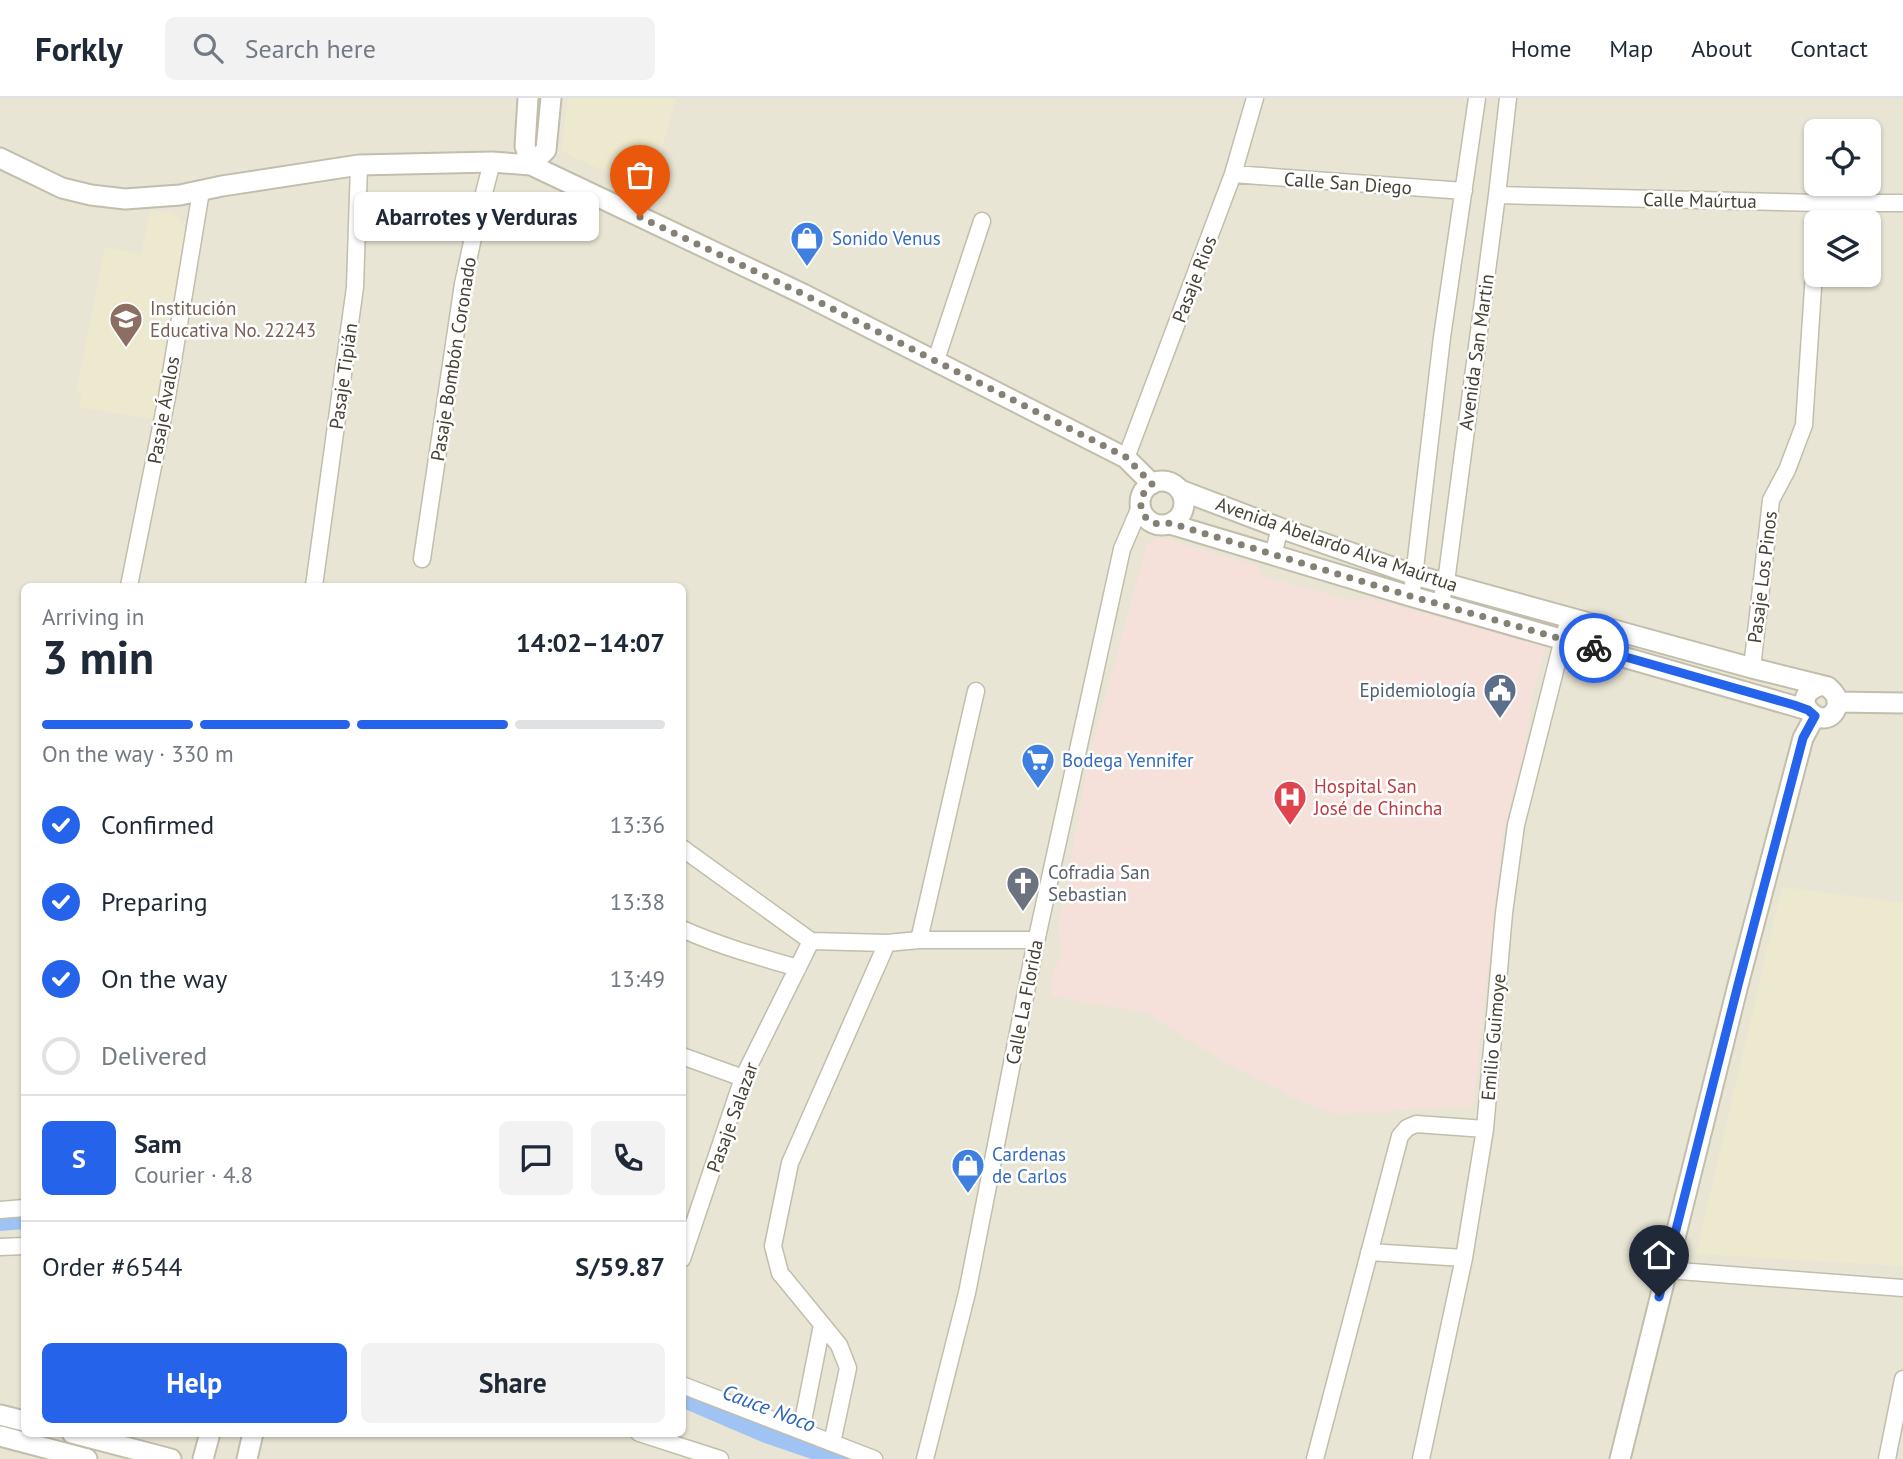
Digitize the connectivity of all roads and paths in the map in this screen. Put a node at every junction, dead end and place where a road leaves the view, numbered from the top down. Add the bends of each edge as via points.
1 (528, 98) edge
2 (551, 98) edge
3 (1255, 98) edge
4 (1477, 98) edge
5 (1508, 98) edge
6 (0, 158) edge
7 (492, 162) junction
8 (359, 165) junction
9 (531, 165) junction
10 (1233, 174) junction
11 (201, 191) junction
12 (1464, 191) junction
13 (1497, 195) junction
14 (1903, 202) edge
15 (1819, 203) junction
16 (1819, 210) edge
17 (982, 221) dead end
18 (1813, 287) edge
19 (936, 360) junction
20 (1126, 457) junction
21 (1152, 484) junction
22 (1181, 490) junction
23 (1140, 507) junction
24 (1170, 523) junction
25 (1280, 528) junction
26 (1273, 555) junction
27 (422, 559) dead end
28 (1415, 575) junction
29 (1446, 582) junction
30 (130, 583) edge
31 (314, 583) edge
32 (1410, 596) junction
33 (1440, 604) junction
34 (1570, 617) junction
35 (1563, 639) junction
36 (1752, 668) junction
37 (1819, 686) junction
38 (976, 691) dead end
39 (1838, 702) junction
40 (1903, 703) edge
41 (1811, 713) junction
42 (686, 851) edge
43 (686, 931) edge
44 (919, 940) junction
45 (1036, 940) junction
46 (811, 941) junction
47 (887, 943) junction
48 (798, 968) junction
49 (686, 1058) edge
50 (743, 1079) junction
51 (1485, 1129) junction
52 (21, 1208) edge
53 (0, 1210) edge
54 (21, 1246) edge
55 (0, 1247) edge
56 (686, 1247) edge
57 (1369, 1252) junction
58 (1464, 1258) junction
59 (1666, 1270) junction
60 (1903, 1288) edge
61 (822, 1325) junction
62 (1903, 1379) edge
63 (686, 1387) edge
64 (0, 1415) edge
65 (21, 1420) edge
66 (801, 1432) junction
67 (0, 1436) edge
68 (87, 1437) edge
69 (209, 1437) edge
70 (252, 1437) edge
71 (651, 1437) edge
72 (832, 1443) junction
73 (87, 1459) edge
74 (171, 1459) edge
75 (204, 1459) edge
76 (247, 1459) edge
77 (720, 1459) edge
78 (874, 1459) edge
79 (925, 1459) edge
80 (1315, 1459) edge
81 (1421, 1459) edge
82 (1620, 1459) edge
83 (1887, 1459) edge

1 - 9 street via 525,146
2 - 9 street via 547,150
3 - 10 street, Pasaje Rios
4 - 12 street, Avenida San Martin
5 - 13 street, Avenida San Martin
6 - 11 street via 62,188 91,195 125,199
7 - 8 street
7 - 9 street
7 - 27 street, Pasaje Bombón Coronado via 463,284
8 - 11 street
8 - 31 street, Pasaje Tipián via 355,287
9 - 19 street
10 - 12 street, Calle San Diego
10 - 20 street, Pasaje Rios
11 - 30 street, Pasaje Ávalos
12 - 28 street, Avenida San Martin
13 - 15 street, Calle Maúrtua
13 - 29 street, Avenida San Martin
14 - 15 street, Calle Maúrtua
15 - 16 street
17 - 19 street
18 - 36 street, Pasaje Los Pinos via 1804,425 1771,499
19 - 20 street
20 - 21 street
21 - 22 street via 1171,482
21 - 23 street via 1143,493
22 - 24 street via 1184,509
22 - 25 street, Avenida Abelardo Alva Maúrtua
23 - 24 street via 1151,522
23 - 45 street, Calle La Florida via 1122,549
24 - 26 street, Avenida Abelardo Alva Maúrtua
25 - 26 street
25 - 28 street, Avenida Abelardo Alva Maúrtua
26 - 32 street, Avenida Abelardo Alva Maúrtua
28 - 29 street, Avenida Abelardo Alva Maúrtua
28 - 32 street, Avenida San Martin
29 - 33 street, Avenida San Martin
29 - 34 street, Avenida Abelardo Alva Maúrtua
32 - 33 street, Avenida Abelardo Alva Maúrtua
33 - 35 street, Avenida Abelardo Alva Maúrtua
34 - 35 street, Emilio Guimoye
34 - 36 street, Avenida Abelardo Alva Maúrtua
35 - 41 street, Avenida Abelardo Alva Maúrtua
35 - 51 street, Emilio Guimoye via 1510,861
36 - 37 street, Avenida Abelardo Alva Maúrtua
37 - 39 street via 1832,690
37 - 41 street via 1807,695
38 - 44 street
39 - 40 street
39 - 41 street via 1830,715 1820,718
41 - 59 street
42 - 46 street
43 - 48 street
44 - 45 street
44 - 47 street
45 - 79 street, Calle La Florida via 967,1293
46 - 47 street
46 - 48 street, Pasaje Salazar
47 - 61 street via 790,1163 773,1246 780,1273
48 - 50 street, Pasaje Salazar
49 - 50 street
50 - 56 street, Pasaje Salazar
51 - 57 street via 1416,1124 1407,1128 1400,1136
51 - 58 street, Emilio Guimoye
52 - 53 street
54 - 55 street
57 - 58 street
57 - 80 street
58 - 81 street, Emilio Guimoye
59 - 60 street
59 - 82 street
61 - 66 street
61 - 72 street via 839,1345 848,1368
62 - 83 street
63 - 66 street
64 - 65 street
66 - 72 street
67 - 73 street
68 - 74 street
69 - 75 street
70 - 76 street
71 - 77 street
72 - 78 street

